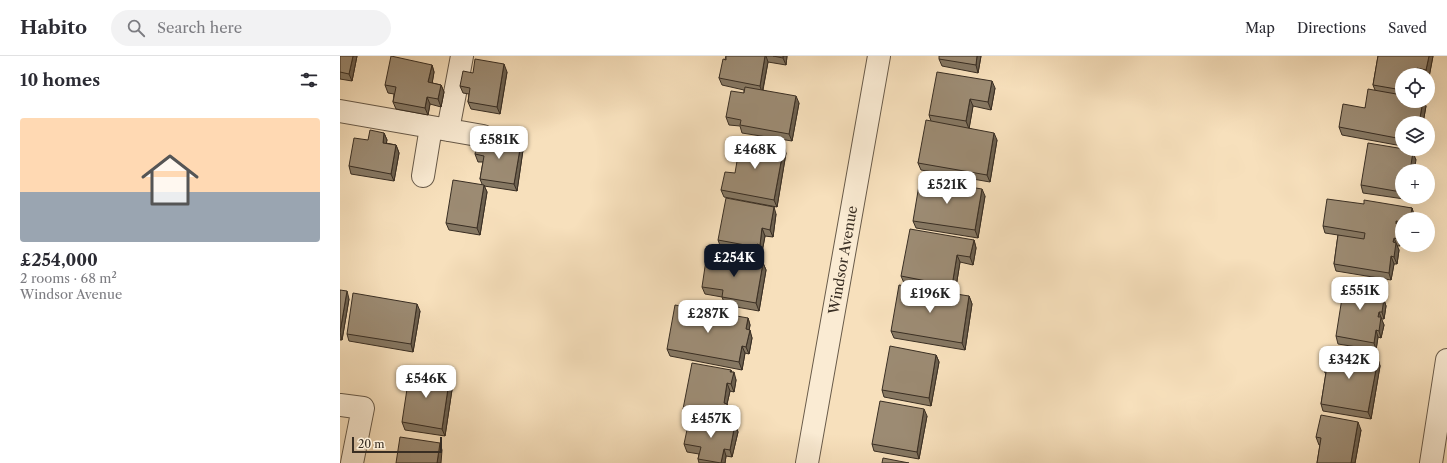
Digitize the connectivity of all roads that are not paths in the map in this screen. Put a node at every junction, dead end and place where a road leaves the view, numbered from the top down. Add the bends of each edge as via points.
1 (462, 56) edge
2 (879, 56) edge
3 (340, 111) edge
4 (439, 128) junction
5 (483, 136) dead end
6 (423, 176) dead end
7 (1447, 360) edge
8 (340, 405) edge
9 (352, 463) edge
10 (807, 463) edge
11 (1431, 463) edge

1 - 4 street
2 - 10 street, Windsor Avenue
3 - 4 street
4 - 5 street
4 - 6 street
7 - 11 street
8 - 9 street via 363,408

